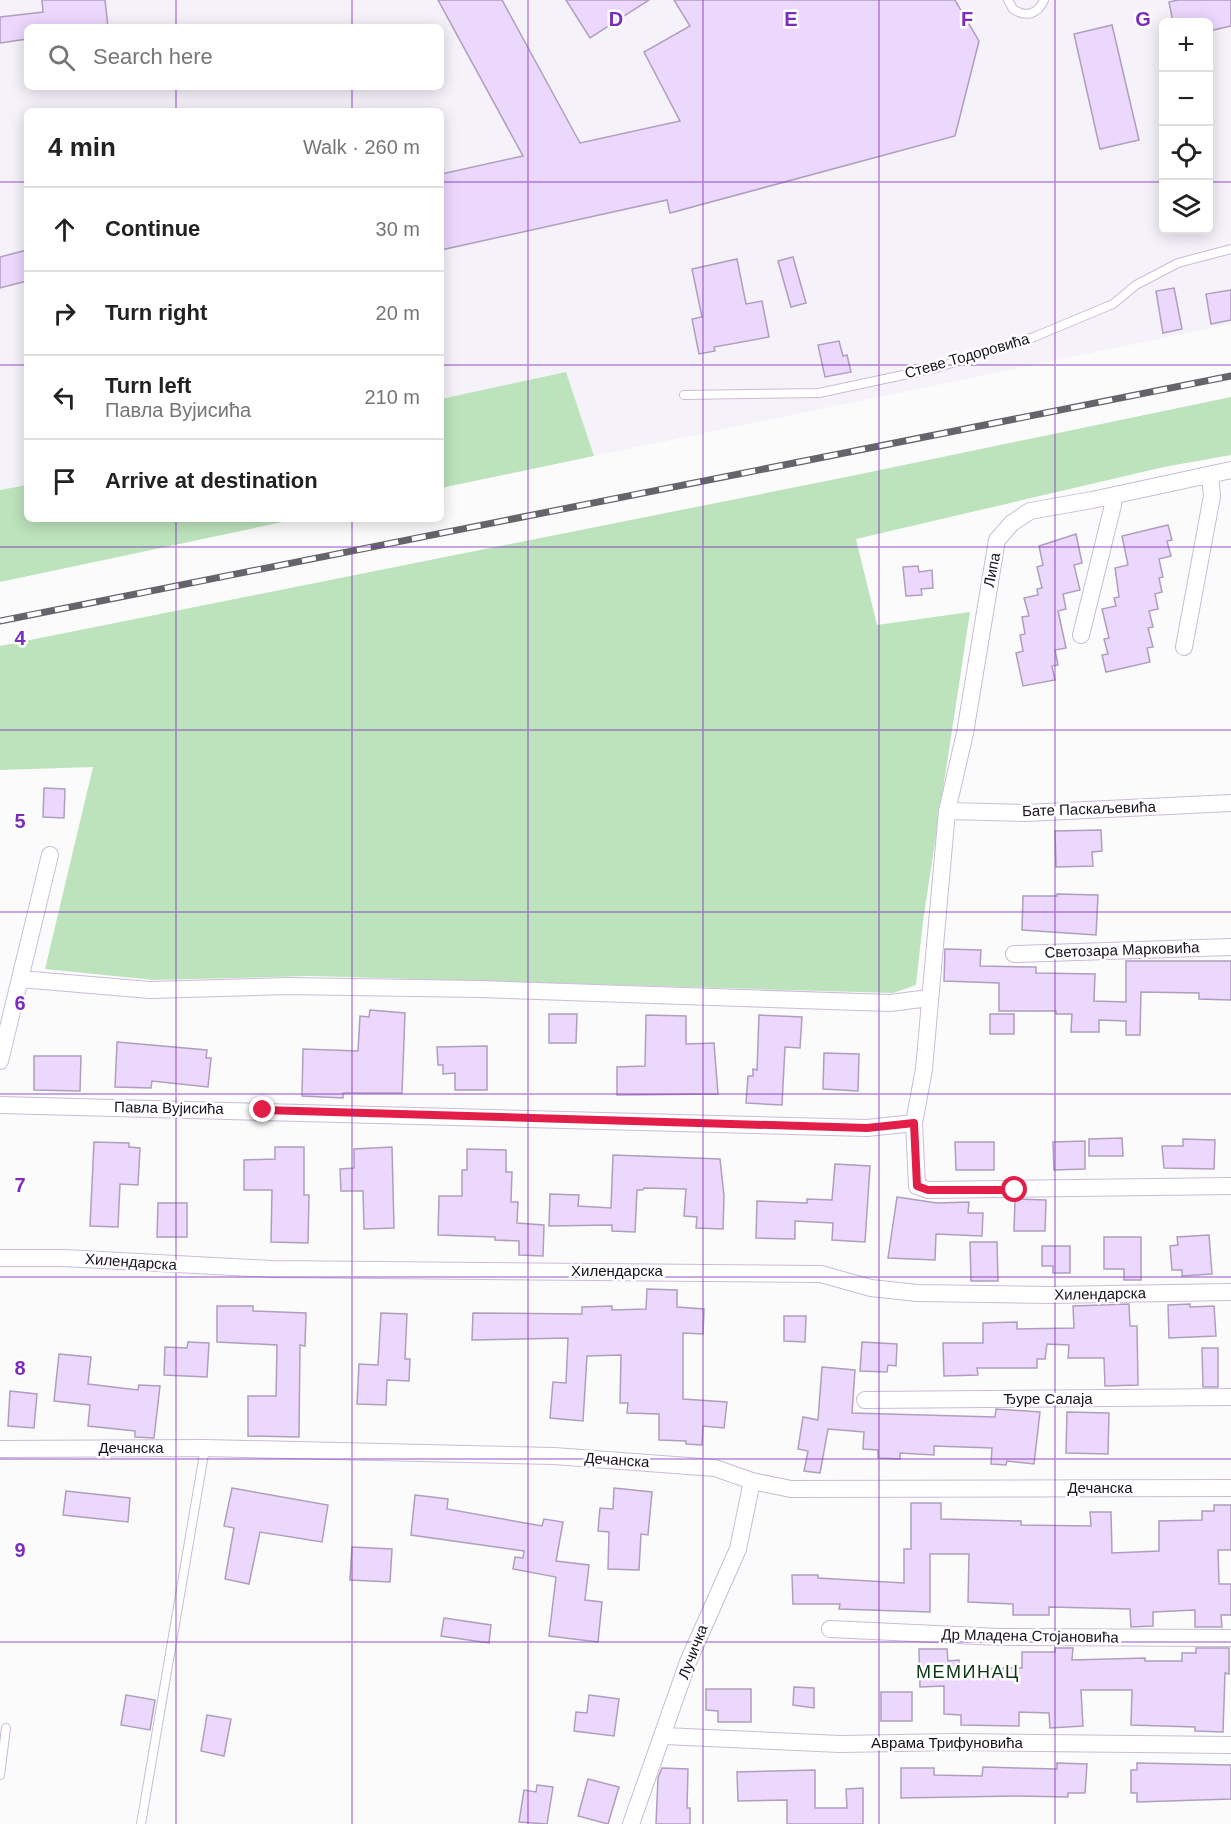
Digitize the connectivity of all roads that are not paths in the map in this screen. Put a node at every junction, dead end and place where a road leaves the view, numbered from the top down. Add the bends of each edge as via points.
1 (1008, 0) edge
2 (1044, 0) edge
3 (1231, 249) edge
4 (684, 395) dead end
5 (1231, 470) edge
6 (1210, 475) junction
7 (1113, 496) junction
8 (1081, 635) dead end
9 (1184, 647) dead end
10 (1231, 803) edge
11 (947, 811) junction
12 (51, 855) dead end
13 (1231, 947) edge
14 (1014, 954) dead end
15 (20, 979) junction
16 (929, 998) junction
17 (0, 1061) edge
18 (0, 1105) edge
19 (914, 1123) junction
20 (1231, 1186) edge
21 (0, 1258) edge
22 (1231, 1292) edge
23 (1231, 1397) edge
24 (865, 1400) dead end
25 (205, 1448) junction
26 (0, 1449) edge
27 (752, 1481) junction
28 (1231, 1488) edge
29 (830, 1629) dead end
30 (1231, 1638) edge
31 (6, 1728) dead end
32 (663, 1736) junction
33 (1231, 1745) edge
34 (0, 1775) edge
35 (141, 1824) edge
36 (631, 1824) edge

1 - 2 lane via 1013,9 1028,14 1037,11
3 - 4 lane, Стеве Тодоровића via 1178,263 1136,285 1113,304 1034,337 936,368 819,393
5 - 6 street, Липа
6 - 7 street, Липа
6 - 9 street via 1212,496
7 - 8 street
7 - 11 street, Липа via 1030,511 997,540 965,733
10 - 11 street, Бате Паскаљевића via 1026,813
11 - 16 street, Липа
12 - 15 street
13 - 14 street, Светозара Марковића
15 - 16 street via 150,990 286,986 480,989 890,1003
15 - 17 street
16 - 19 street, Липа via 922,1086
18 - 19 street, Павла Вујисића via 867,1128
19 - 20 street, Липа via 917,1186 928,1190
21 - 22 street, Хилендарска via 270,1269 821,1274 871,1288 917,1293
23 - 24 street, Ђуре Салаја
25 - 26 street, Дечанска
25 - 27 street, Дечанска via 554,1456 687,1464 715,1468
25 - 35 lane
27 - 28 street, Дечанска via 791,1489
27 - 32 street, Лучичка via 738,1549 688,1662
29 - 30 street, Др Младена Стојановића via 999,1638
31 - 34 lane
32 - 33 street, Аврама Трифуновића via 840,1744
32 - 36 street, Лучичка

